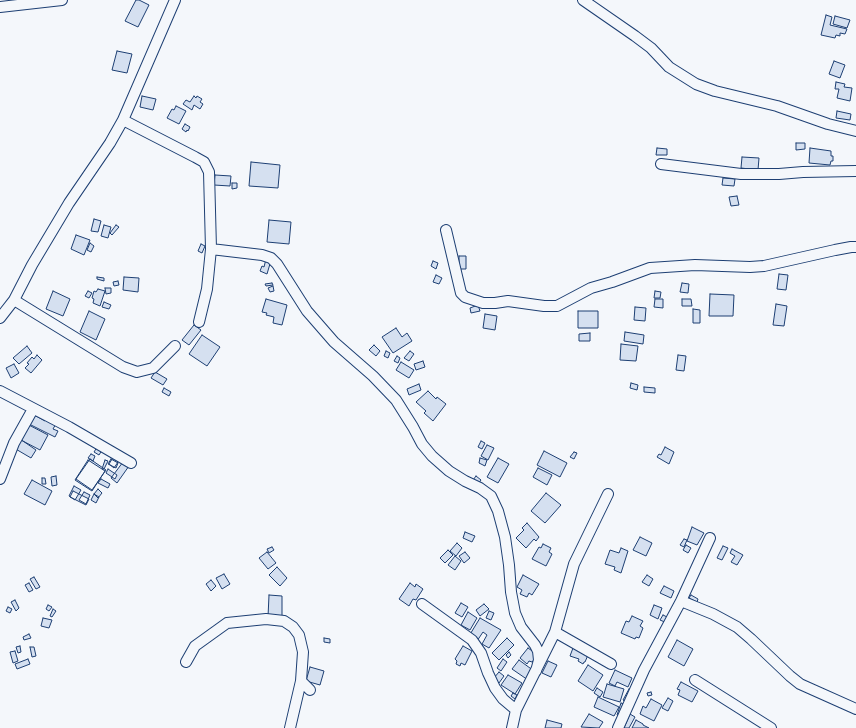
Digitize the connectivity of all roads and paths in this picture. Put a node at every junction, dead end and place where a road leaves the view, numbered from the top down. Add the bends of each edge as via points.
1 (62, 0) edge
2 (175, 0) edge
3 (583, 0) edge
4 (0, 7) edge
5 (123, 120) junction
6 (856, 130) edge
7 (661, 164) dead end
8 (856, 170) edge
9 (446, 230) dead end
10 (856, 247) edge
11 (210, 249) junction
12 (14, 300) junction
13 (0, 318) edge
14 (199, 322) dead end
15 (175, 346) dead end
16 (0, 391) edge
17 (33, 409) junction
18 (131, 463) dead end
19 (0, 479) edge
20 (608, 494) dead end
21 (710, 538) dead end
22 (681, 601) junction
23 (422, 604) dead end
24 (555, 632) junction
25 (186, 662) dead end
26 (611, 664) dead end
27 (536, 671) junction
28 (695, 680) dead end
29 (301, 681) junction
30 (310, 690) dead end
31 (856, 709) edge
32 (516, 710) junction
33 (290, 728) edge
34 (512, 728) edge
35 (618, 728) edge
36 (771, 728) edge

1 - 4 street
2 - 5 street
3 - 6 street via 635,36 669,66 696,84
5 - 11 street via 204,162 209,172
5 - 12 street via 69,203
7 - 8 street via 741,174
9 - 10 street via 461,293 465,297 483,303 508,301 544,306 557,306 591,288 650,268 695,265 764,266
11 - 14 street via 206,289
11 - 27 street via 271,258 307,312 334,342 396,400 432,456 449,471 491,496 505,537 515,613 521,627 538,651
12 - 13 street
12 - 15 street via 123,367 137,372 153,368
16 - 17 street
17 - 18 street
17 - 19 street via 14,443
20 - 24 street via 574,564
21 - 22 street
22 - 31 street via 737,627 800,684
22 - 35 street via 644,670
23 - 32 street via 472,640 481,653 495,688
24 - 26 street
24 - 27 street
25 - 29 street via 195,646 227,623 266,619 284,621 299,635 302,644
27 - 32 street
28 - 36 street
29 - 30 street
29 - 33 street
32 - 34 street

